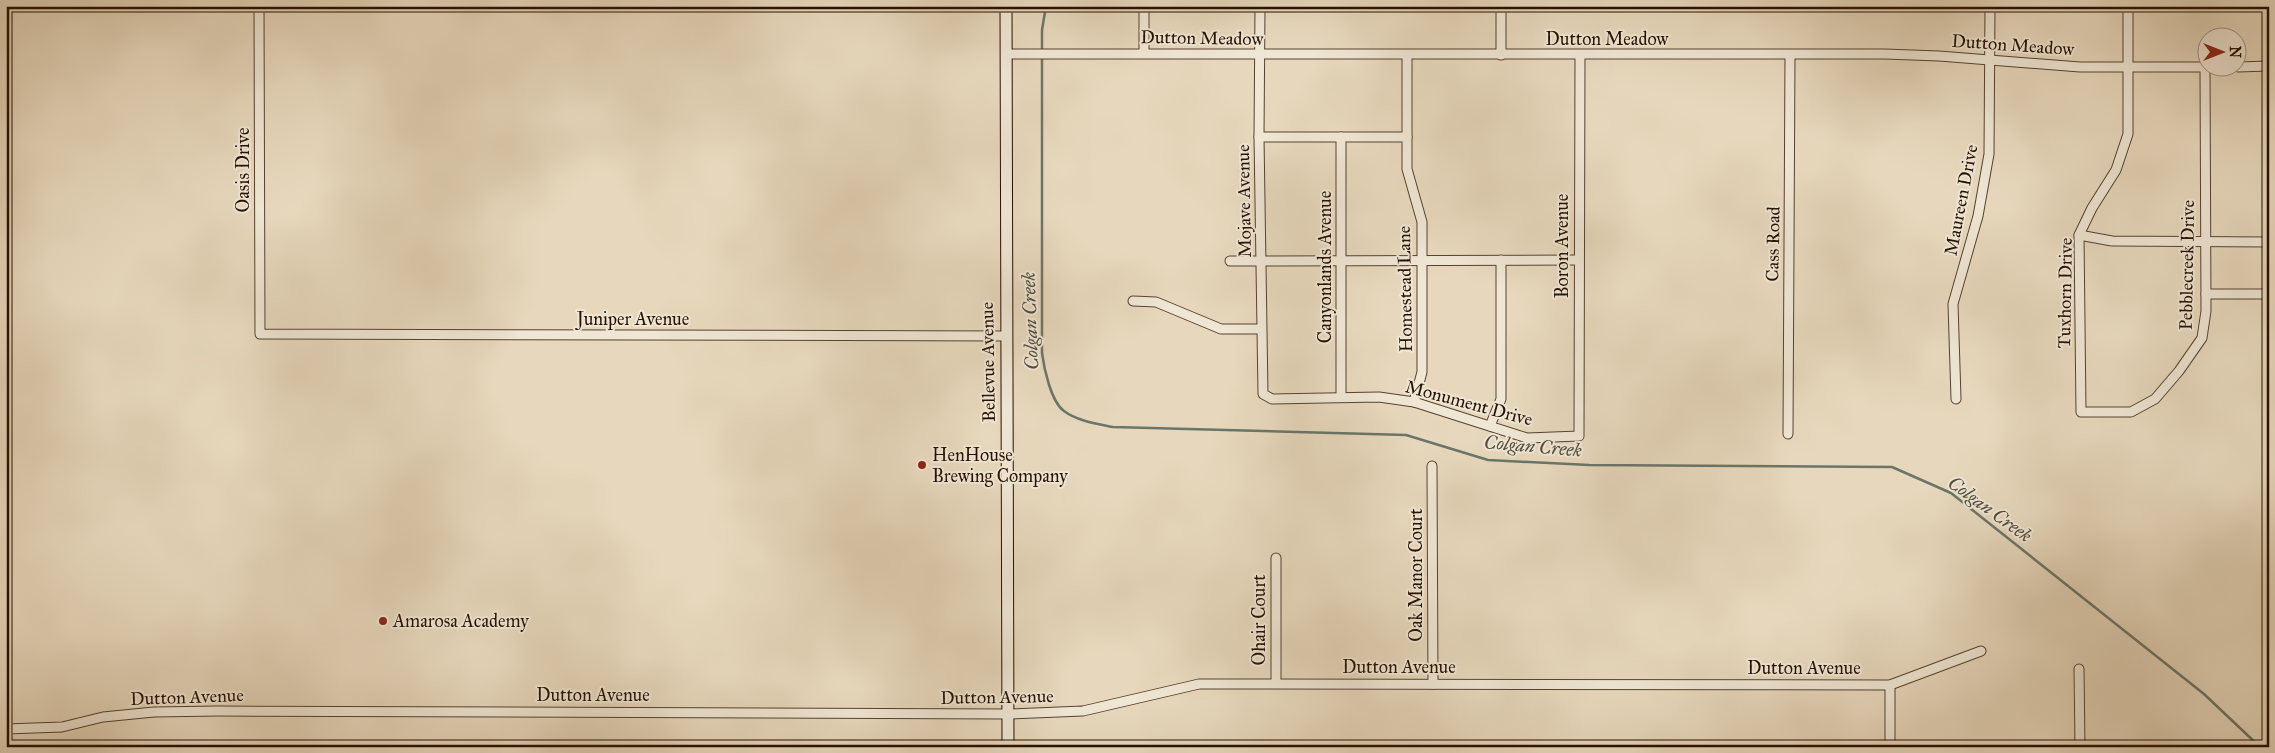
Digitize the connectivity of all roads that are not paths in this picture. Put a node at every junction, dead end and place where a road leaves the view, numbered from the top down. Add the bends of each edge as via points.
1 (259, 6) edge
2 (1006, 6) edge
3 (1144, 6) edge
4 (1260, 6) edge
5 (1501, 6) edge
6 (1990, 6) edge
7 (2128, 6) edge
8 (1144, 53) junction
9 (1006, 54) junction
10 (1260, 55) junction
11 (1407, 55) junction
12 (1501, 55) junction
13 (1580, 55) junction
14 (1790, 55) junction
15 (1990, 61) junction
16 (2269, 66) edge
17 (2129, 67) junction
18 (2198, 67) edge
19 (2248, 67) edge
20 (2206, 78) edge
21 (1259, 137) junction
22 (1341, 137) junction
23 (1407, 137) junction
24 (2079, 235) junction
25 (2204, 242) junction
26 (2269, 242) edge
27 (1501, 260) junction
28 (1578, 260) junction
29 (1230, 261) dead end
30 (1262, 261) junction
31 (1341, 261) junction
32 (1421, 261) junction
33 (2206, 294) junction
34 (2269, 294) edge
35 (1134, 301) dead end
36 (1261, 329) junction
37 (260, 334) joint
38 (1005, 336) junction
39 (1263, 394) joint
40 (1341, 397) junction
41 (1956, 399) dead end
42 (1414, 402) junction
43 (2081, 412) joint
44 (1490, 426) junction
45 (1788, 434) dead end
46 (1579, 436) joint
47 (1432, 466) dead end
48 (1276, 558) dead end
49 (1981, 651) dead end
50 (2079, 669) dead end
51 (1276, 683) junction
52 (1433, 684) junction
53 (1890, 685) junction
54 (1009, 714) junction
55 (6, 729) edge
56 (1008, 747) edge
57 (1890, 747) edge
58 (2080, 747) edge

1 - 37 street, Oasis Drive
2 - 9 street, Bellevue Avenue
3 - 8 street
4 - 10 street, Mojave Avenue
5 - 12 street
6 - 15 street, Maureen Drive
7 - 17 street, Tuxhorn Drive
8 - 9 street, Dutton Meadow
8 - 10 street, Dutton Meadow
9 - 38 street, Bellevue Avenue
10 - 11 street, Dutton Meadow
10 - 21 street, Mojave Avenue
11 - 12 street, Dutton Meadow
11 - 23 street, Homestead Lane
12 - 13 street, Dutton Meadow
13 - 14 street, Dutton Meadow
13 - 28 street, Boron Avenue
14 - 15 street, Dutton Meadow via 1918,55
14 - 45 street, Cass Road
15 - 17 street, Dutton Meadow
15 - 41 street, Maureen Drive via 1989,154 1978,216 1953,304
16 - 19 street
17 - 18 street, Dutton Meadow
17 - 24 street, Tuxhorn Drive via 2128,134 2116,170
20 - 25 street, Pebblecreek Drive
21 - 22 street
21 - 30 street, Mojave Avenue
22 - 23 street
22 - 31 street, Canyonlands Avenue
23 - 32 street, Homestead Lane via 1407,169 1422,222
24 - 25 street via 2112,241
24 - 43 street, Tuxhorn Drive
25 - 26 street
25 - 33 street, Pebblecreek Drive
27 - 28 street
27 - 32 street
27 - 44 street via 1501,398
28 - 46 street, Boron Avenue
29 - 30 street
30 - 31 street
30 - 36 street, Mojave Avenue
31 - 32 street
31 - 40 street, Canyonlands Avenue
32 - 42 street, Homestead Lane via 1422,372
33 - 34 street
33 - 43 street, Pebblecreek Drive via 2202,338 2155,399 2131,412
35 - 36 street via 1156,302 1221,329
36 - 39 street, Mojave Avenue
37 - 38 street, Juniper Avenue
38 - 54 street, Bellevue Avenue
39 - 40 street, Monument Drive via 1272,399
40 - 42 street, Monument Drive via 1379,397
42 - 44 street, Monument Drive
44 - 46 street, Monument Drive via 1527,438
47 - 52 street, Oak Manor Court
48 - 51 street, Ohair Court
49 - 53 street, Dutton Avenue
50 - 58 street
51 - 52 street, Dutton Avenue
51 - 54 street, Dutton Avenue via 1199,684 1083,711
52 - 53 street, Dutton Avenue
53 - 57 street
54 - 55 street, Dutton Avenue via 218,711 154,712 103,717 62,726
54 - 56 street, Bellevue Avenue

